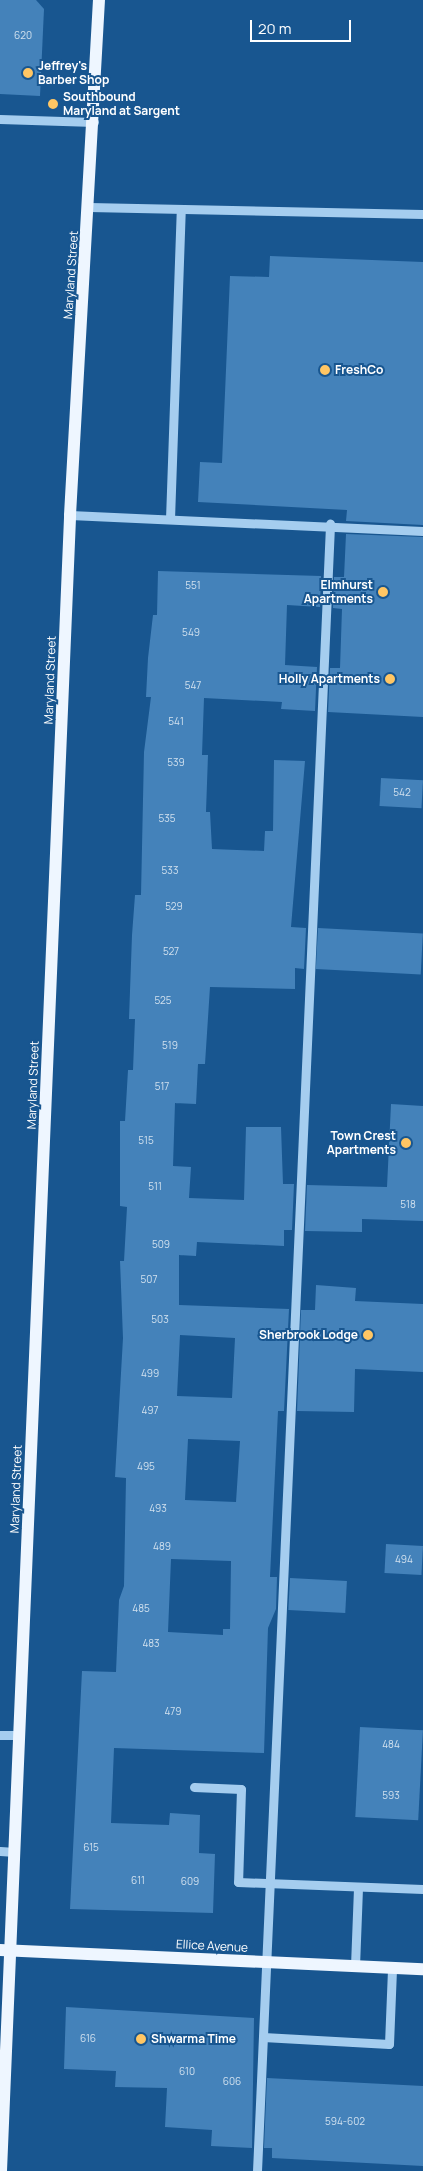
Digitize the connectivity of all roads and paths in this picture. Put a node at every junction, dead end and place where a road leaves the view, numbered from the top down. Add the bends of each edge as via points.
1 (99, 0) edge
2 (0, 118) edge
3 (94, 122) junction
4 (89, 207) junction
5 (181, 209) junction
6 (423, 214) edge
7 (70, 515) junction
8 (170, 519) junction
9 (330, 524) junction
10 (423, 531) edge
11 (0, 1735) edge
12 (20, 1735) junction
13 (194, 1787) dead end
14 (0, 1851) edge
15 (16, 1852) junction
16 (270, 1883) junction
17 (358, 1887) junction
18 (423, 1889) edge
19 (6, 1950) edge
20 (267, 1962) junction
21 (355, 1966) junction
22 (392, 1968) junction
23 (423, 1969) edge
24 (263, 2038) junction
25 (1, 2171) edge
26 (257, 2171) edge

1 - 3 main road, Maryland Street
2 - 3 lane
3 - 4 main road, Maryland Street
4 - 5 lane
4 - 7 main road, Maryland Street
5 - 6 lane
5 - 8 lane
7 - 8 lane
7 - 12 main road, Maryland Street
8 - 9 lane
9 - 10 lane
9 - 16 lane
11 - 12 lane
12 - 15 main road, Maryland Street
13 - 16 lane via 241,1789 238,1882
14 - 15 lane
15 - 19 main road, Maryland Street
16 - 17 lane
16 - 20 lane
17 - 18 lane
17 - 21 lane
19 - 20 main road, Ellice Avenue
19 - 25 main road, Maryland Street
20 - 21 main road, Ellice Avenue
20 - 24 lane
21 - 22 main road, Ellice Avenue
22 - 23 main road, Ellice Avenue
22 - 24 lane via 389,2044
24 - 26 lane

